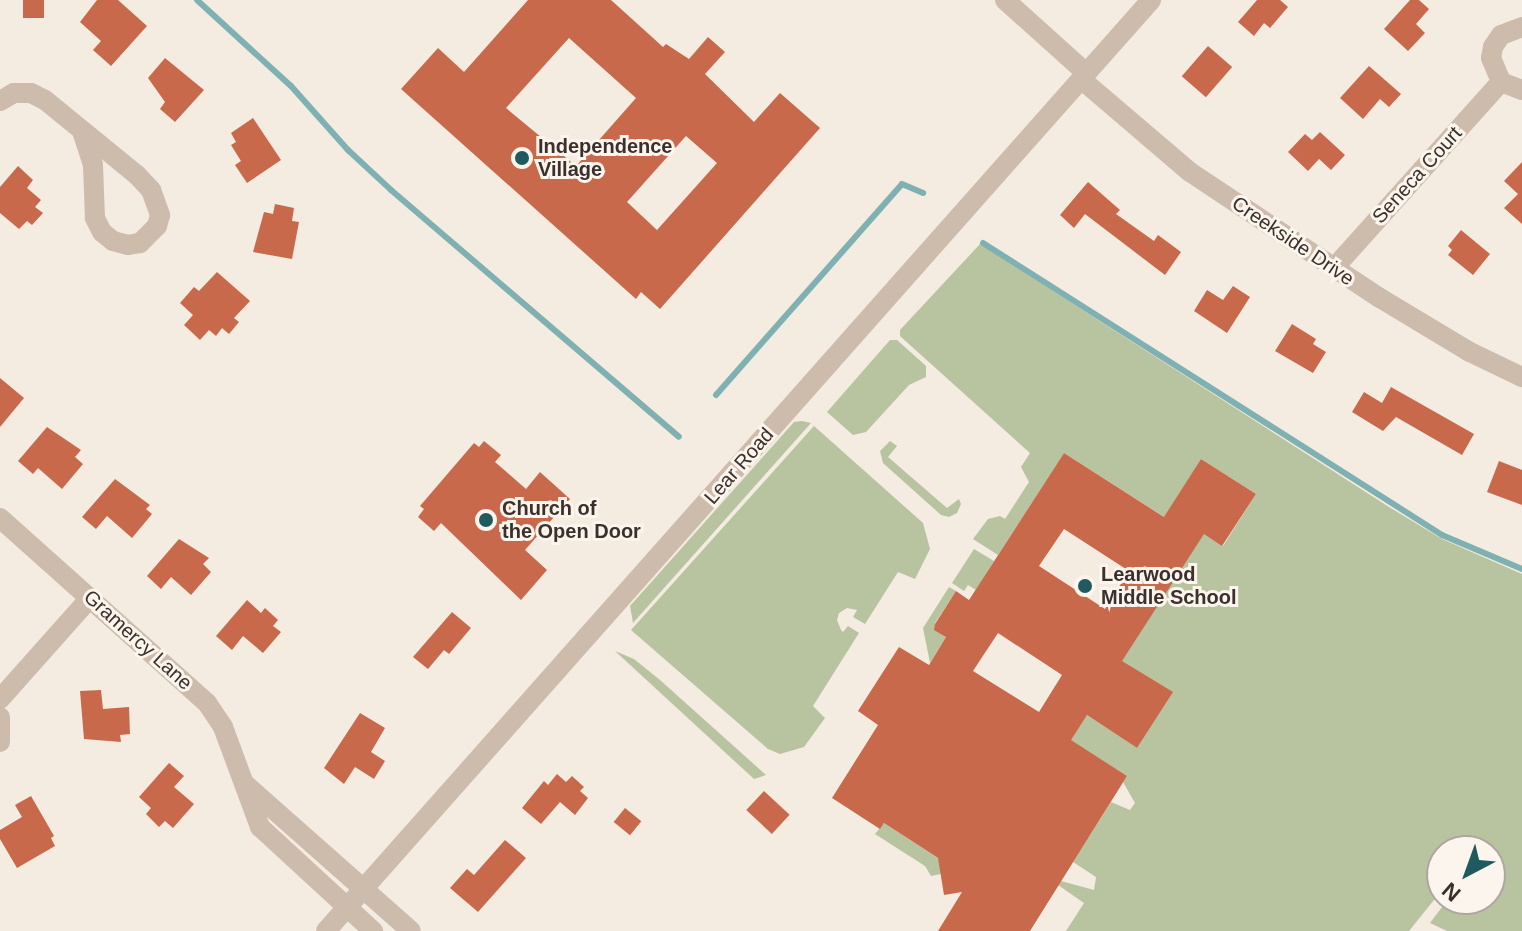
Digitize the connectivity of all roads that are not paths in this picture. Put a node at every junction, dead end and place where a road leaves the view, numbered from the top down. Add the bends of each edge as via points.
1 (1005, 0) edge
2 (1151, 0) edge
3 (1522, 27) edge
4 (1084, 76) junction
5 (1501, 82) junction
6 (1522, 90) edge
7 (0, 101) edge
8 (82, 132) junction
9 (1334, 268) junction
10 (1522, 377) edge
11 (0, 518) edge
12 (90, 598) junction
13 (0, 699) edge
14 (0, 717) edge
15 (0, 742) edge
16 (246, 785) junction
17 (364, 888) junction
18 (347, 907) junction
19 (326, 931) edge
20 (373, 931) edge
21 (411, 931) edge

1 - 4 street, Creekside Drive
2 - 4 street, Lear Road
3 - 5 street via 1504,33 1493,47 1491,66
4 - 9 street, Creekside Drive via 1190,172
4 - 17 street, Lear Road
5 - 6 street
5 - 9 street, Seneca Court
7 - 8 street via 14,93 31,93
8 - 8 street via 93,165 95,218 102,232 113,241 140,243 157,226 158,204 137,175
9 - 10 street, Creekside Drive via 1470,352
11 - 12 street, Gramercy Lane
12 - 13 street
12 - 16 street, Gramercy Lane via 207,703 223,727
14 - 15 street
16 - 17 street, Gramercy Lane
16 - 18 street, Gramercy Lane via 260,827
17 - 18 street, Lear Road
17 - 21 street, Gramercy Lane
18 - 19 street, Lear Road
18 - 20 street, Gramercy Lane

